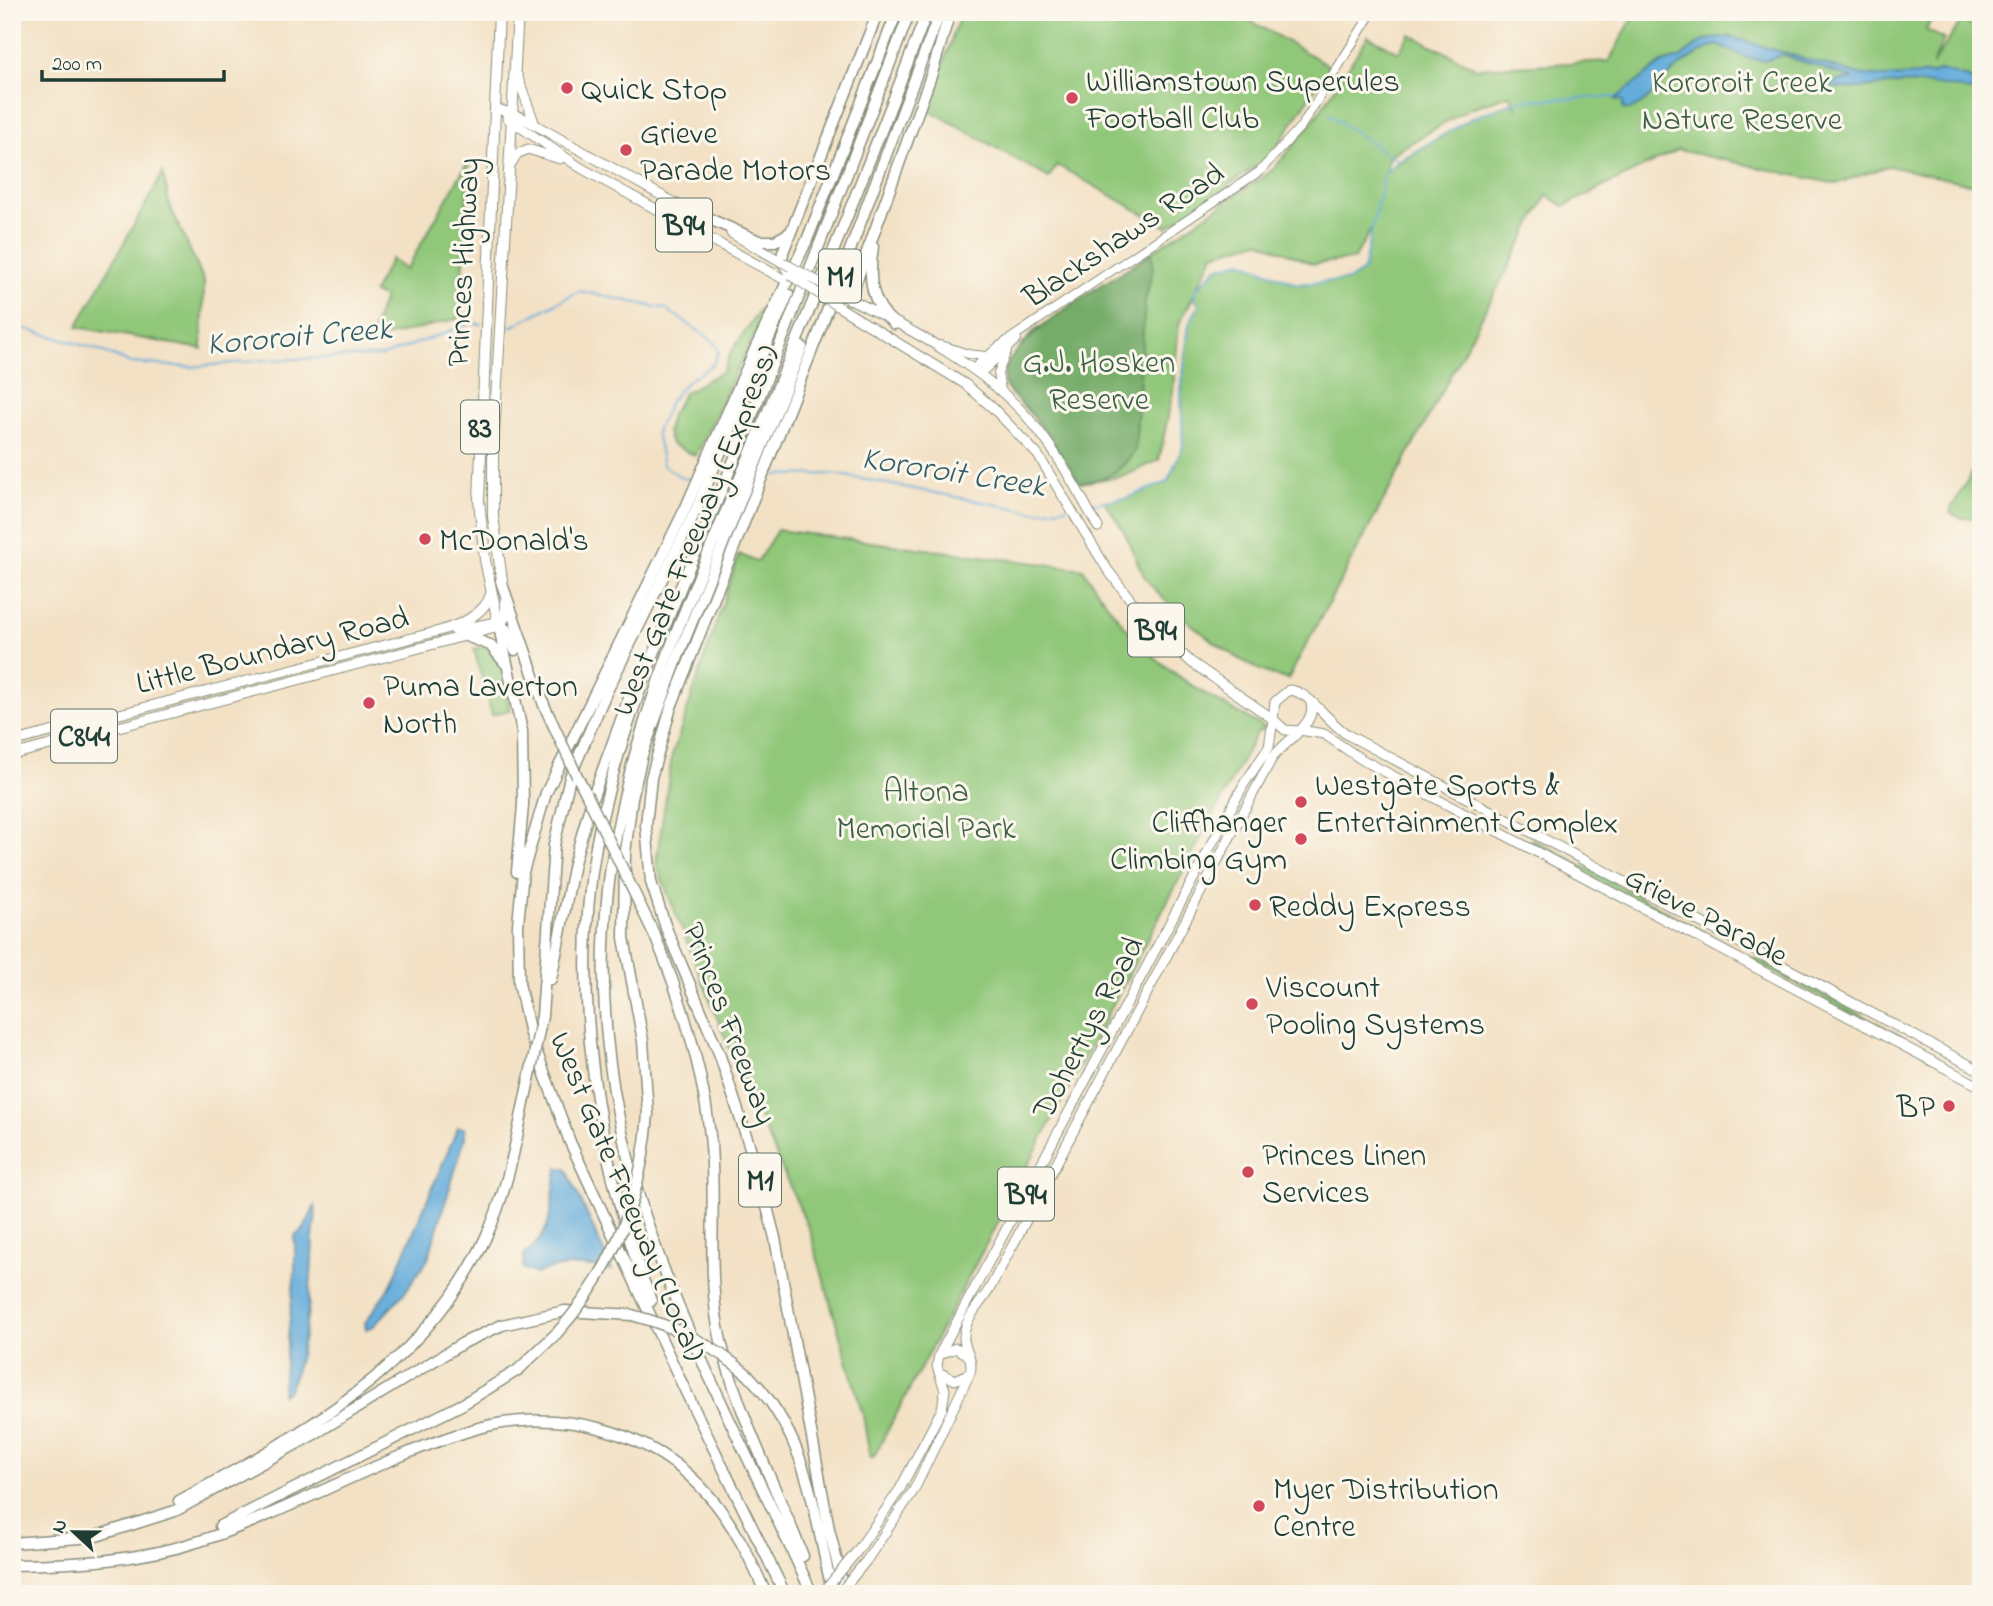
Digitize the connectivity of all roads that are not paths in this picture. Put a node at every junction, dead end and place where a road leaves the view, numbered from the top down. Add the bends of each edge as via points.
1 (499, 12) edge
2 (518, 12) edge
3 (878, 12) edge
4 (897, 12) edge
5 (910, 12) edge
6 (927, 12) edge
7 (940, 12) edge
8 (950, 12) edge
9 (1372, 12) edge
10 (516, 72) junction
11 (495, 108) junction
12 (513, 118) junction
13 (536, 125) junction
14 (588, 155) junction
15 (511, 164) junction
16 (581, 168) junction
17 (685, 208) junction
18 (879, 214) junction
19 (677, 221) junction
20 (792, 231) junction
21 (807, 240) junction
22 (782, 262) junction
23 (788, 278) junction
24 (846, 297) junction
25 (839, 307) junction
26 (894, 324) junction
27 (1026, 329) junction
28 (928, 342) junction
29 (1008, 348) junction
30 (985, 356) junction
31 (976, 371) junction
32 (964, 384) junction
33 (1001, 391) junction
34 (763, 448) junction
35 (740, 505) junction
36 (691, 509) junction
37 (1098, 527) dead end
38 (494, 533) junction
39 (482, 542) junction
40 (727, 559) junction
41 (501, 581) junction
42 (491, 593) junction
43 (670, 607) junction
44 (499, 624) junction
45 (439, 631) junction
46 (466, 636) junction
47 (509, 669) junction
48 (1310, 700) junction
49 (544, 705) junction
50 (1273, 720) junction
51 (1299, 730) junction
52 (648, 737) junction
53 (12, 742) edge
54 (12, 755) edge
55 (519, 983) junction
56 (1130, 998) junction
57 (1141, 1004) junction
58 (542, 1016) junction
59 (1112, 1032) junction
60 (1123, 1037) junction
61 (1981, 1071) edge
62 (1981, 1087) edge
63 (939, 1355) junction
64 (970, 1356) junction
65 (970, 1370) junction
66 (939, 1371) junction
67 (684, 1388) junction
68 (93, 1537) junction
69 (12, 1543) edge
70 (96, 1561) junction
71 (12, 1565) edge
72 (766, 1594) edge
73 (785, 1594) edge
74 (814, 1594) edge
75 (822, 1594) edge
76 (833, 1594) edge
77 (839, 1594) edge
78 (845, 1594) edge

1 - 11 highway, 83
2 - 10 highway, 83
3 - 20 highway
4 - 21 highway, West Gate Freeway (Local) / M1
5 - 43 highway, West Gate Freeway (Express) / M1 via 739,448
6 - 34 highway, West Gate Freeway (Express) / M1
7 - 34 highway, M1
8 - 18 highway
9 - 27 main road, Blackshaws Road via 1302,125 1278,155 1241,185
10 - 12 highway, 83
10 - 13 main road
11 - 12 main road
11 - 39 highway, Princes Highway / 83 via 479,450
12 - 13 main road, B94
12 - 15 highway, Princes Highway / 83
12 - 16 main road, B94
13 - 14 main road, B94
14 - 16 main road
14 - 17 main road, B94
15 - 16 main road via 519,152 531,148
15 - 38 highway, Princes Highway / 83 via 493,453
16 - 19 main road, B94
17 - 19 main road
17 - 20 highway via 759,241 775,241
17 - 22 main road, B94
18 - 24 highway
18 - 26 highway via 872,252 872,291 881,311
19 - 23 main road, B94
20 - 22 highway
21 - 36 highway via 723,449
21 - 36 highway, West Gate Freeway (Local) / M1 via 710,449
22 - 23 main road
22 - 24 main road, B94, bridge
23 - 25 main road, B94, bridge
24 - 25 main road
24 - 26 main road, B94
25 - 32 main road, B94
26 - 28 main road, B94
27 - 29 main road, Blackshaws Road
27 - 30 main road, Blackshaws Road
28 - 30 main road
28 - 31 main road, B94
29 - 31 main road, Blackshaws Road
29 - 33 main road via 998,373
30 - 31 main road, Blackshaws Road
31 - 32 main road
31 - 33 main road, B94
32 - 50 main road, B94 via 1023,437 1119,587 1147,621 1191,662
33 - 37 main road, B94 via 1034,425
34 - 35 highway, West Gate Freeway (Express) / M1
34 - 35 highway, M1
35 - 40 highway, M1
35 - 52 highway
35 - 74 highway, West Gate Freeway (Express) / M1 via 671,640 623,792 607,892 603,954 606,1017 619,1119 667,1278 696,1349
36 - 55 highway, West Gate Freeway (Local) / M1 via 571,739 538,817 520,899
36 - 58 highway via 588,732 563,801 551,869
38 - 39 highway via 490,541
38 - 41 highway, Princes Highway / 83
39 - 42 highway, Princes Highway / 83
40 - 52 highway
40 - 78 highway, Princes Freeway / M1 via 660,738 648,799 647,862 666,928 719,1053 758,1172
41 - 44 highway, Princes Highway via 506,613
41 - 49 highway
42 - 44 highway, Princes Highway / 83
42 - 45 main road, Little Boundary Road via 480,611
43 - 58 highway via 624,710 592,799
43 - 67 highway, West Gate Freeway (Express) / M1 via 623,743 597,844 589,890 589,1023 605,1144 623,1214
44 - 45 main road
44 - 46 main road, Little Boundary Road / C844
44 - 47 highway
44 - 49 highway via 510,635 531,689
45 - 53 main road, Little Boundary Road / C844
46 - 47 highway via 490,645
46 - 54 main road, Little Boundary Road / C844
47 - 55 highway via 523,755 515,925
48 - 50 main road via 1298,691 1286,692 1275,702
48 - 51 main road, B94 via 1311,718
48 - 61 main road, Grieve Parade via 1348,735
49 - 74 highway, bridge via 654,936 699,1066 711,1147 712,1293 723,1349
50 - 51 main road via 1285,730
50 - 56 main road, Dohertys Road / B94 via 1267,750 1244,784
51 - 57 main road, Dohertys Road / B94 via 1271,761
51 - 62 main road, Grieve Parade via 1327,736 1362,759
52 - 70 highway, bridge via 627,829 623,909 643,1041 648,1114 635,1196 596,1285 557,1333 518,1370 463,1404 250,1512 169,1544
55 - 67 highway, West Gate Freeway (Local) / M1 via 530,1034 570,1142
56 - 57 main road
56 - 59 main road, Dohertys Road / B94
57 - 60 main road, Dohertys Road / B94
58 - 68 highway, bridge via 510,1168 485,1240 444,1305 396,1360 349,1400 174,1504
59 - 60 main road
59 - 63 main road, Dohertys Road / B94
60 - 64 main road, Dohertys Road / B94 via 990,1288 968,1320 964,1335
63 - 64 main road via 956,1348
63 - 66 main road, Dohertys Road / B94
64 - 65 main road, Dohertys Road / B94
65 - 66 main road via 956,1380
65 - 77 main road, Dohertys Road / B94, bridge via 920,1479
66 - 75 main road, Dohertys Road / B94, bridge via 946,1394 941,1412 900,1489
67 - 73 highway, M1
68 - 69 highway
68 - 76 highway, bridge via 175,1511 214,1491 422,1367 502,1325 565,1311 632,1315 691,1335 728,1358 775,1407 796,1444 812,1492
70 - 71 highway
70 - 72 highway via 139,1558 201,1541 466,1432 515,1422 558,1421 585,1424 631,1439 692,1479 730,1524

